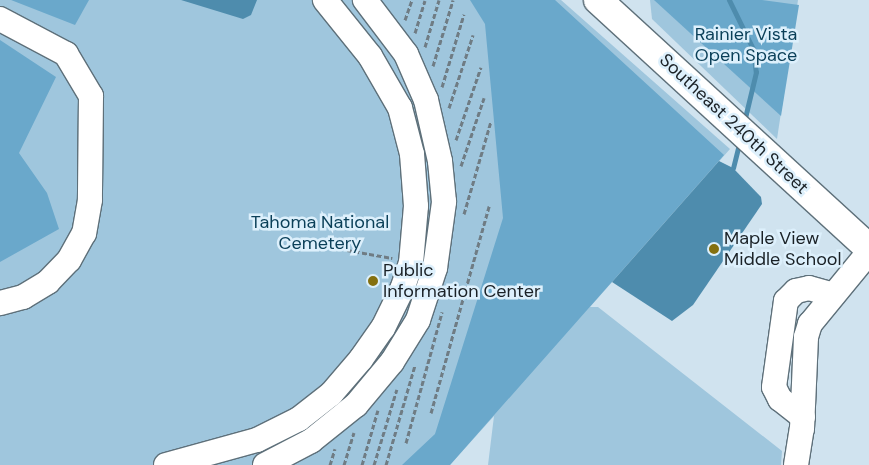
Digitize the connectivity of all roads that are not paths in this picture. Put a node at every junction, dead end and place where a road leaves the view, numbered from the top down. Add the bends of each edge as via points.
1 (325, 0) edge
2 (365, 0) edge
3 (598, 0) edge
4 (0, 19) edge
5 (869, 250) edge
6 (832, 295) junction
7 (0, 303) edge
8 (803, 417) junction
9 (166, 465) edge
10 (264, 465) edge
11 (796, 465) edge

1 - 9 street via 370,56 400,108 412,154 416,206 411,263 403,288 383,328 361,359 331,394 299,419 257,440
2 - 10 street via 416,77 431,121 446,144 444,202 435,268 418,320 392,362 356,405 311,441
3 - 5 main road, Southeast 240th Street
4 - 7 street via 66,54 91,96 90,200 84,232 69,260 48,282 23,297
5 - 6 street
6 - 8 street via 817,313 806,337
6 - 8 street via 809,288 796,291 786,301 774,387 780,399
8 - 11 street

